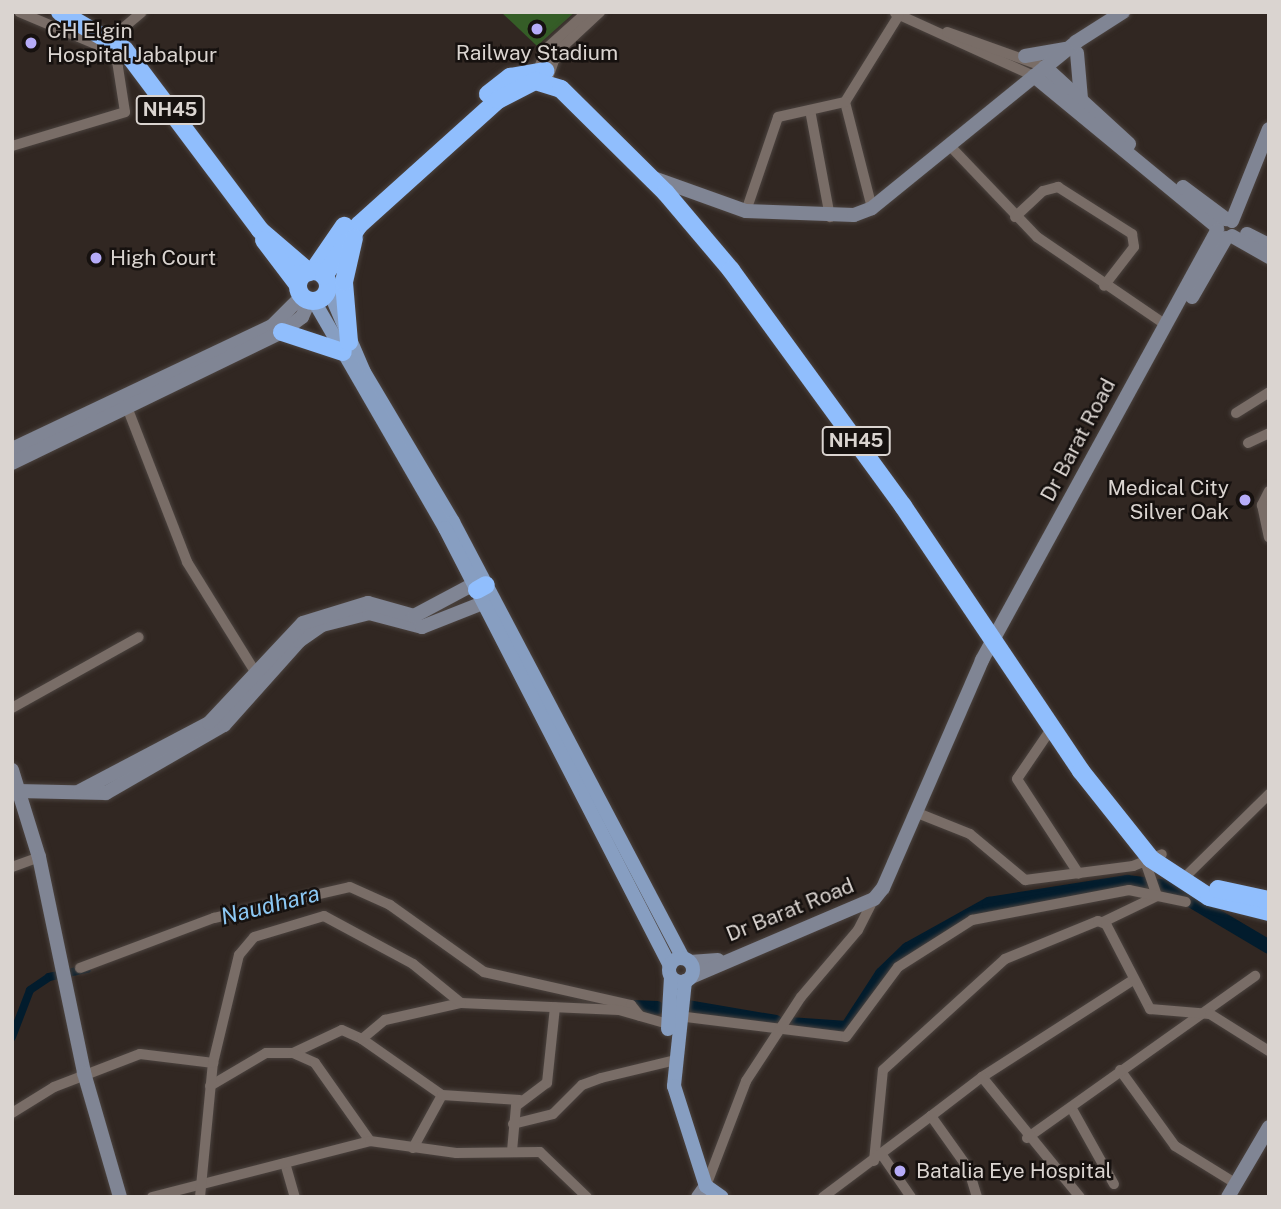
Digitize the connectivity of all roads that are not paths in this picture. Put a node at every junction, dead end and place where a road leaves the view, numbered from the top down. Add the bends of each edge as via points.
1 (19, 12) edge
2 (61, 12) edge
3 (142, 12) edge
4 (587, 12) edge
5 (600, 12) edge
6 (1123, 12) edge
7 (897, 14) edge
8 (946, 32) junction
9 (111, 38) junction
10 (1073, 50) junction
11 (1025, 56) junction
12 (1043, 75) junction
13 (542, 76) junction
14 (1082, 100) junction
15 (845, 102) junction
16 (810, 110) junction
17 (1269, 130) edge
18 (12, 146) edge
19 (951, 148) junction
20 (1263, 163) edge
21 (652, 175) junction
22 (872, 208) junction
23 (746, 211) junction
24 (830, 217) junction
25 (1015, 217) junction
26 (359, 225) junction
27 (1227, 229) junction
28 (1269, 245) edge
29 (1269, 257) edge
30 (312, 286) junction
31 (1104, 286) junction
32 (1167, 326) junction
33 (282, 332) junction
34 (346, 347) junction
35 (1269, 392) edge
36 (127, 407) junction
37 (1236, 414) dead end
38 (1269, 433) edge
39 (1248, 443) dead end
40 (12, 449) edge
41 (12, 463) edge
42 (1269, 491) edge
43 (1269, 537) edge
44 (480, 590) junction
45 (139, 637) dead end
46 (997, 642) junction
47 (260, 678) junction
48 (1033, 698) junction
49 (12, 708) edge
50 (1051, 729) junction
51 (12, 770) edge
52 (19, 791) junction
53 (1269, 793) edge
54 (915, 812) junction
55 (39, 857) junction
56 (1153, 858) junction
57 (12, 867) edge
58 (1079, 874) junction
59 (1188, 874) junction
60 (1157, 896) junction
61 (874, 899) junction
62 (1269, 900) edge
63 (1186, 902) dead end
64 (1269, 912) edge
65 (1103, 922) junction
66 (80, 968) dead end
67 (682, 970) junction
68 (1255, 976) dead end
69 (1133, 980) junction
70 (461, 1003) junction
71 (555, 1007) junction
72 (1210, 1014) junction
73 (640, 1016) junction
74 (673, 1020) junction
75 (777, 1032) junction
76 (362, 1040) junction
77 (1269, 1051) edge
78 (293, 1053) junction
79 (668, 1061) junction
80 (213, 1063) junction
81 (1121, 1070) junction
82 (84, 1073) junction
83 (982, 1077) junction
84 (210, 1086) junction
85 (442, 1095) junction
86 (520, 1100) junction
87 (1072, 1109) junction
88 (12, 1113) edge
89 (931, 1116) junction
90 (513, 1124) junction
91 (1269, 1127) edge
92 (1027, 1138) junction
93 (370, 1141) junction
94 (413, 1149) junction
95 (512, 1151) junction
96 (878, 1158) junction
97 (285, 1163) junction
98 (200, 1181) junction
99 (1114, 1184) dead end
100 (1232, 1190) edge
101 (702, 1193) edge
102 (120, 1197) edge
103 (152, 1197) edge
104 (200, 1197) edge
105 (295, 1197) edge
106 (587, 1197) edge
107 (600, 1197) edge
108 (722, 1197) edge
109 (823, 1197) edge
110 (911, 1197) edge
111 (977, 1197) edge
112 (1080, 1197) edge

1 - 18 street via 95,44 117,61 125,112
2 - 9 highway, NH45
3 - 9 street
4 - 13 street via 548,47
5 - 13 street via 557,52
6 - 10 street
7 - 8 street
7 - 15 street
8 - 11 street
8 - 12 street
9 - 30 highway, NH45 via 260,230
10 - 11 street
10 - 12 street
10 - 14 street
11 - 12 street
12 - 14 street
12 - 19 street
12 - 27 street
13 - 21 highway, NH45
13 - 26 highway via 498,100
13 - 30 highway via 510,77 484,97 336,233
14 - 27 street
15 - 16 street
15 - 22 street
16 - 23 street via 778,117
16 - 24 street
17 - 20 street, Dr Barat Road
19 - 22 street
19 - 25 street
20 - 27 street, Dr Barat Road
21 - 23 street
21 - 46 highway, NH45 via 739,281
22 - 24 street
23 - 24 street
25 - 31 street
25 - 31 street via 1043,191 1058,187 1132,234 1134,247
26 - 30 highway
26 - 34 highway via 344,282
27 - 28 street
27 - 29 street
27 - 32 street, Dr Barat Road
27 - 46 street, Dr Barat Road
30 - 33 street via 302,317
30 - 34 main road
30 - 40 street via 272,326
31 - 32 street
32 - 46 street, Dr Barat Road
33 - 34 highway
33 - 36 street
34 - 44 main road
35 - 37 street
36 - 41 street
36 - 47 street via 187,562
38 - 39 street
42 - 43 street via 1262,505
44 - 47 street via 422,627 369,613 322,625
44 - 47 street via 414,616 368,603 311,619
44 - 67 main road
45 - 49 street
46 - 48 highway, NH45
46 - 54 street, Dr Barat Road
47 - 52 street via 208,736 106,793
48 - 50 highway, NH45
48 - 56 highway, NH45
50 - 56 highway, NH45
50 - 58 street via 1017,779
51 - 52 street
52 - 55 street
53 - 59 street
54 - 58 street via 971,834 1015,878
54 - 61 street, Dr Barat Road
55 - 57 street
55 - 82 street
56 - 58 street
56 - 59 highway, NH45
56 - 60 street
56 - 64 highway, NH45 via 1209,897
59 - 62 highway, NH45 via 1226,892
60 - 63 street
60 - 65 street
60 - 75 street via 1111,891 972,920 898,967 854,1034
61 - 67 street, Dr Barat Road via 723,960
61 - 75 street via 858,930
65 - 69 street
65 - 96 street via 1005,959 932,1019 878,1076
66 - 73 street via 214,918 350,887 390,905 484,972 631,1005
67 - 74 main road
68 - 72 street
69 - 72 street via 1154,1011
69 - 83 street
70 - 71 street
70 - 76 street via 385,1020
70 - 80 street via 413,964 317,916 245,944
71 - 73 street
71 - 86 street via 547,1083
72 - 77 street
72 - 81 street
73 - 74 street
74 - 75 street
74 - 79 main road
75 - 101 street via 731,1110 724,1150
76 - 78 street via 342,1031
76 - 85 street
78 - 84 street via 266,1053
78 - 93 street via 315,1063
79 - 90 street via 582,1085 552,1114
79 - 101 main road
80 - 82 street via 157,1052
80 - 84 street
81 - 87 street
81 - 100 street via 1175,1146
82 - 88 street
82 - 102 street
83 - 89 street
83 - 92 street
84 - 98 street
85 - 86 street
85 - 94 street
86 - 90 street
87 - 92 street
87 - 99 street
89 - 96 street
89 - 111 street via 968,1168
90 - 95 street
91 - 100 street
92 - 112 street
93 - 94 street
93 - 97 street
94 - 95 street
95 - 106 street via 551,1158
96 - 109 street
96 - 110 street
97 - 98 street
97 - 105 street
98 - 103 street
98 - 104 street
101 - 108 main road
106 - 107 street

